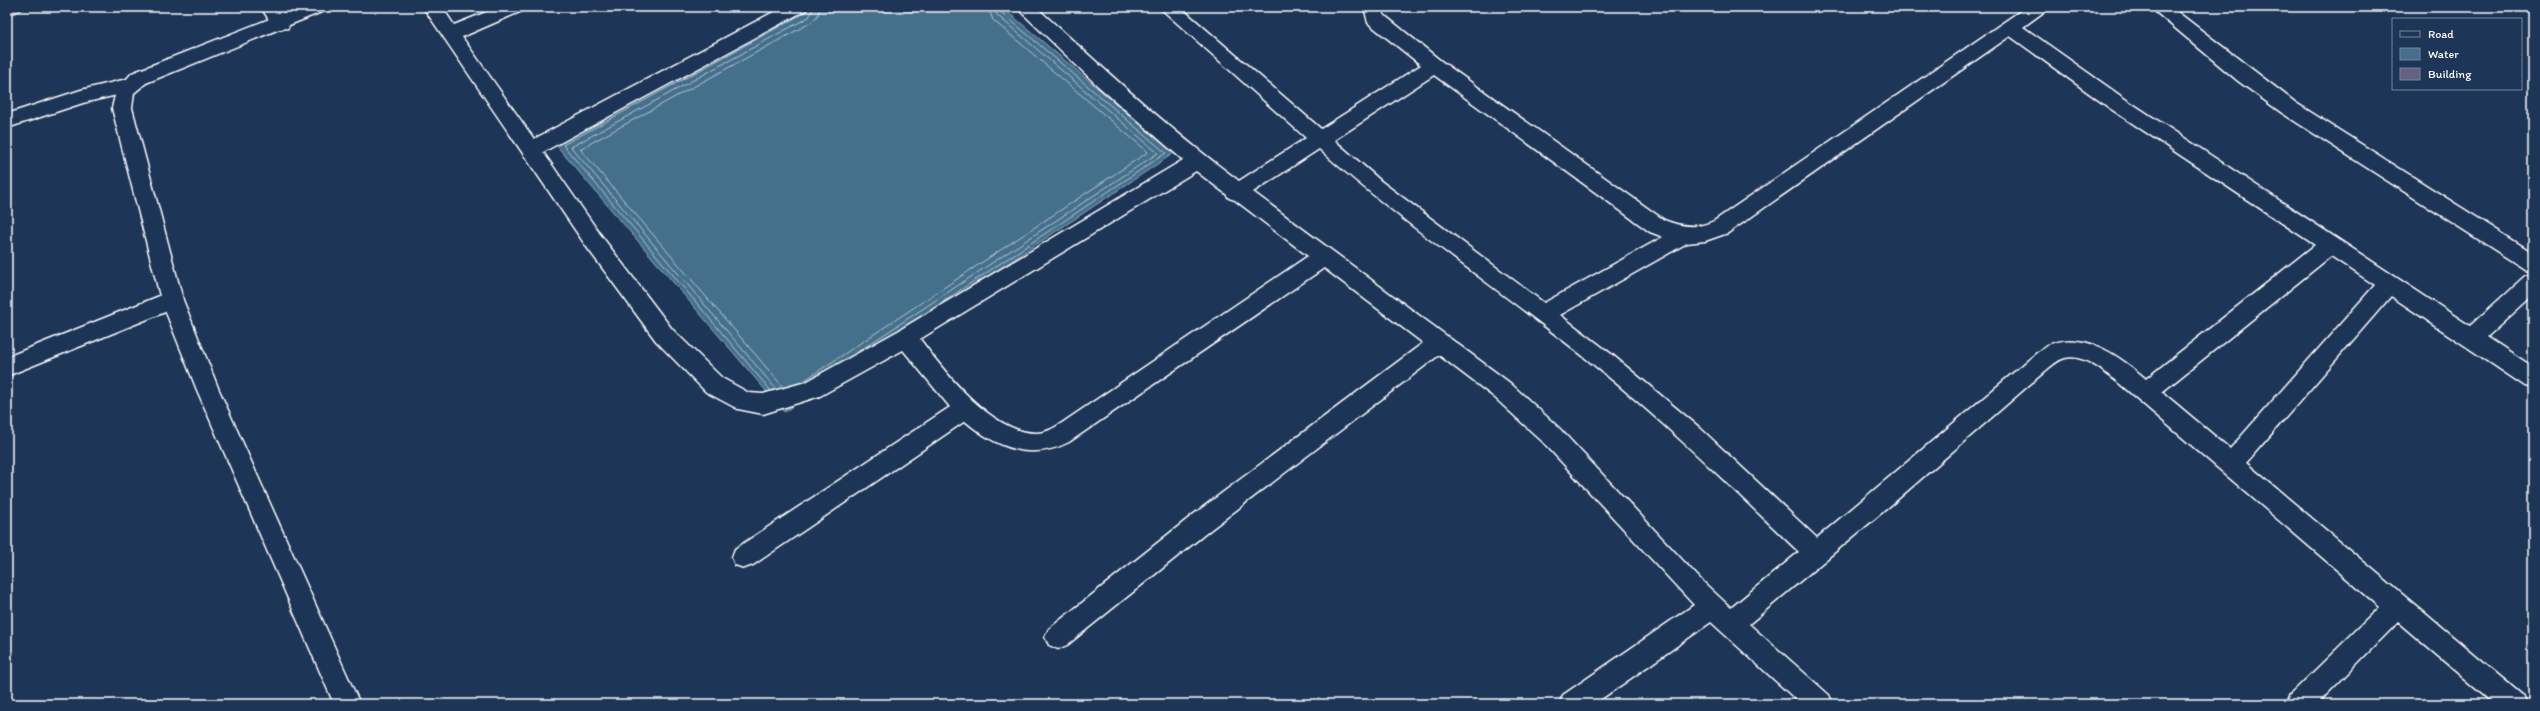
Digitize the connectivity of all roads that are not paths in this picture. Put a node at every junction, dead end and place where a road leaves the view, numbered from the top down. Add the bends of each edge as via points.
1 (318, 7) edge
2 (432, 7) edge
3 (516, 7) edge
4 (798, 7) edge
5 (1026, 7) edge
6 (1168, 7) edge
7 (1373, 7) edge
8 (2039, 7) edge
9 (2159, 7) edge
10 (275, 15) edge
11 (2009, 26) junction
12 (451, 34) junction
13 (1434, 66) junction
14 (127, 86) junction
15 (7, 121) edge
16 (1319, 140) junction
17 (531, 149) junction
18 (1197, 161) junction
19 (1236, 193) junction
20 (1684, 235) junction
21 (2330, 245) junction
22 (1323, 257) junction
23 (2533, 264) edge
24 (2533, 282) edge
25 (2390, 284) junction
26 (172, 300) junction
27 (1544, 314) junction
28 (906, 337) junction
29 (2472, 338) junction
30 (1439, 342) junction
31 (7, 367) edge
32 (2533, 379) edge
33 (2146, 392) junction
34 (966, 408) junction
35 (2231, 464) junction
36 (1816, 553) junction
37 (744, 557) dead end
38 (2397, 606) junction
39 (1712, 607) junction
40 (1730, 624) junction
41 (1058, 637) dead end
42 (347, 704) edge
43 (1572, 704) edge
44 (1820, 704) edge
45 (2299, 704) edge
46 (2513, 704) edge

1 - 10 street
2 - 12 street
3 - 12 street
4 - 17 street
5 - 18 street via 1105,81
6 - 16 street
7 - 13 street via 1375,18
8 - 11 street
9 - 23 street via 2239,72 2289,108
10 - 14 street via 138,78
11 - 20 street via 1721,227 1709,234
11 - 21 street via 2118,104
12 - 17 street
13 - 16 street
13 - 20 street via 1657,226
14 - 15 street via 81,97
14 - 26 street via 122,96 122,108
16 - 19 street
16 - 27 street via 1375,187
17 - 28 street via 593,240 664,336 714,385 731,396 746,402 763,404 786,398 812,389
18 - 19 street
18 - 28 street
19 - 22 street
20 - 27 street
21 - 25 street
21 - 33 street
22 - 30 street
22 - 34 street via 1054,439 1036,443 1008,436
24 - 29 street
25 - 29 street
25 - 35 street
26 - 31 street
26 - 42 street via 208,390
27 - 36 street via 1692,435
28 - 34 street via 931,373
29 - 32 street
30 - 39 street via 1502,390 1551,435
30 - 41 street via 1202,522
33 - 35 street
33 - 36 street via 2108,363 2078,350 2064,349 2050,354
34 - 37 street
35 - 38 street
36 - 40 street
38 - 45 street
38 - 46 street
39 - 40 street
39 - 43 street
40 - 44 street

